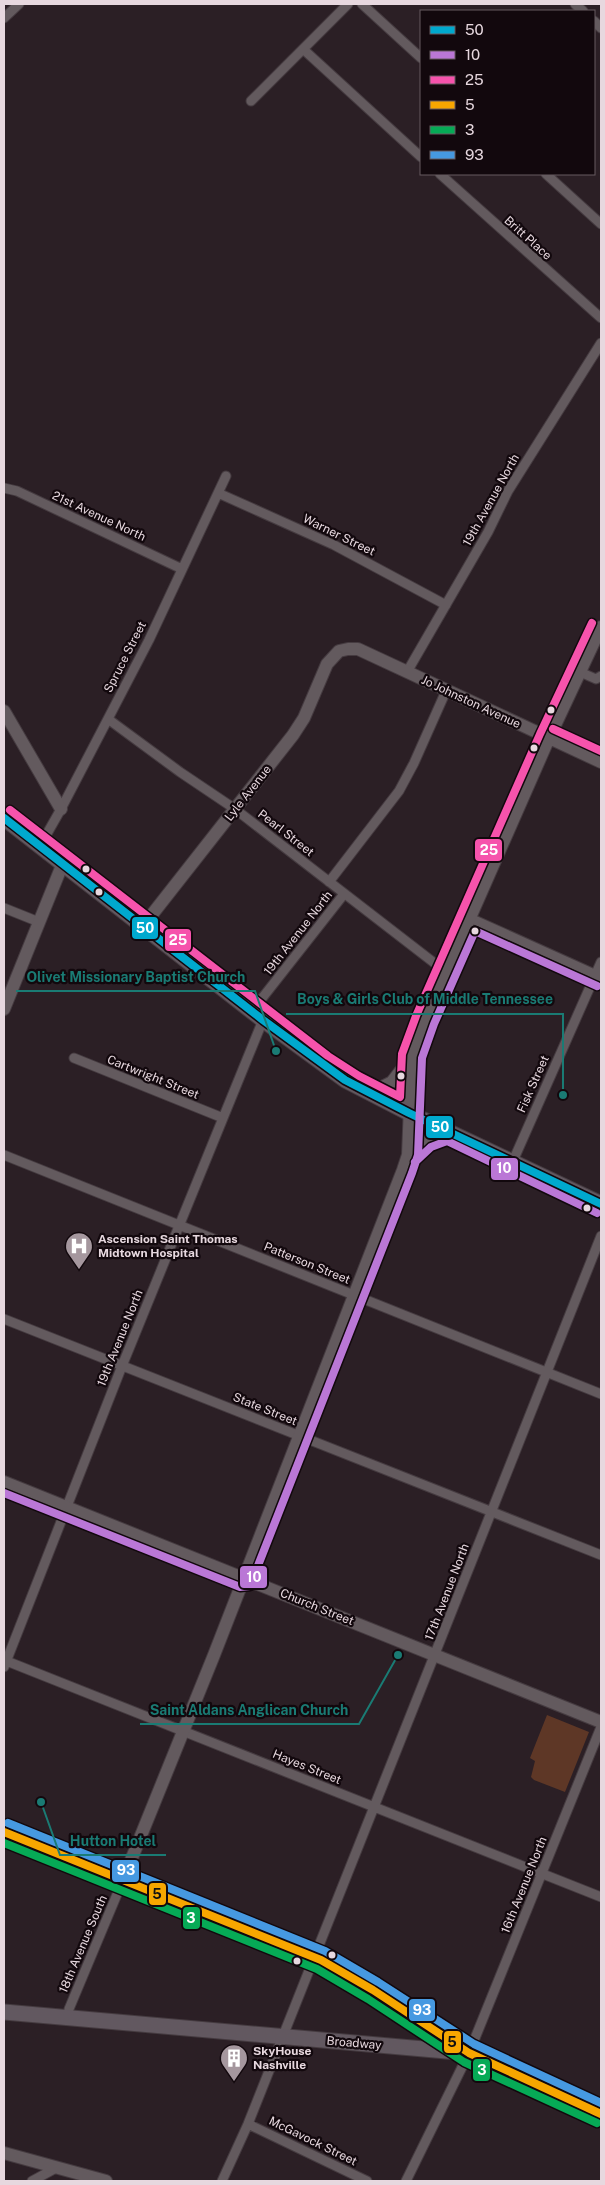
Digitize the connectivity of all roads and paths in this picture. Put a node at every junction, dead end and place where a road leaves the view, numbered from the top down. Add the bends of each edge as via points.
1 (19, 4) edge
2 (348, 4) edge
3 (362, 4) edge
4 (4, 18) edge
5 (303, 49) junction
6 (420, 57) edge
7 (251, 101) dead end
8 (420, 156) edge
9 (441, 175) edge
10 (547, 175) edge
11 (601, 224) edge
12 (601, 318) edge
13 (601, 344) edge
14 (226, 476) dead end
15 (4, 488) edge
16 (218, 493) junction
17 (182, 569) junction
18 (446, 606) junction
19 (601, 627) edge
20 (339, 651) joint
21 (407, 672) junction
22 (580, 672) junction
23 (601, 676) edge
24 (446, 691) junction
25 (4, 711) edge
26 (108, 719) junction
27 (549, 738) junction
28 (601, 762) edge
29 (61, 809) junction
30 (235, 809) junction
31 (4, 818) edge
32 (40, 846) junction
33 (62, 863) junction
34 (329, 882) junction
35 (344, 894) junction
36 (4, 908) edge
37 (470, 918) junction
38 (39, 922) junction
39 (143, 926) junction
40 (601, 962) edge
41 (446, 972) junction
42 (598, 975) edge
43 (6, 995) edge
44 (4, 1009) edge
45 (257, 1015) junction
46 (412, 1056) junction
47 (74, 1058) dead end
48 (370, 1093) junction
49 (409, 1113) junction
50 (222, 1118) junction
51 (448, 1131) junction
52 (4, 1155) edge
53 (408, 1155) junction
54 (513, 1161) junction
55 (601, 1204) edge
56 (180, 1225) junction
57 (601, 1236) edge
58 (354, 1294) junction
59 (4, 1318) edge
60 (122, 1366) junction
61 (547, 1372) junction
62 (601, 1394) edge
63 (299, 1436) junction
64 (4, 1482) edge
65 (67, 1508) junction
66 (492, 1513) junction
67 (601, 1555) edge
68 (244, 1578) junction
69 (436, 1654) junction
70 (5, 1662) edge
71 (601, 1722) edge
72 (601, 1727) edge
73 (183, 1731) junction
74 (374, 1808) junction
75 (4, 1832) edge
76 (543, 1873) junction
77 (122, 1880) junction
78 (601, 1897) edge
79 (314, 1957) junction
80 (4, 2012) edge
81 (68, 2018) junction
82 (283, 2036) junction
83 (469, 2053) junction
84 (601, 2114) edge
85 (248, 2124) junction
86 (4, 2153) edge
87 (56, 2168) junction
88 (32, 2181) edge
89 (106, 2181) edge
90 (222, 2181) edge
91 (367, 2181) edge
92 (406, 2181) edge

1 - 4 street
2 - 5 street
3 - 6 street
5 - 7 street
5 - 8 street
9 - 12 street, Britt Place
10 - 11 street
13 - 18 street, 19th Avenue North via 508,491
14 - 16 street, Spruce Street
15 - 17 street, 21st Avenue North via 17,491
16 - 17 street, Spruce Street
16 - 18 street, Warner Street via 334,545
17 - 26 street, Spruce Street
18 - 21 street, 19th Avenue North
19 - 22 main road
20 - 21 main road, Jo Johnston Avenue via 358,649
20 - 30 main road, Lyle Avenue via 328,664 304,718
21 - 24 main road, Jo Johnston Avenue
22 - 23 street via 596,679
22 - 27 main road
24 - 27 main road, Jo Johnston Avenue
24 - 34 street, 19th Avenue North via 405,782
25 - 29 main road
26 - 29 street, Spruce Street
26 - 30 street, Pearl Street
27 - 28 main road, Jo Johnston Avenue
27 - 37 main road
29 - 32 street, Spruce Street
30 - 34 street, Pearl Street
30 - 39 main road, Lyle Avenue
31 - 32 main road
32 - 33 main road
33 - 38 main road
33 - 39 main road
34 - 35 street, Pearl Street
35 - 41 street, Pearl Street
35 - 45 street, 19th Avenue North
36 - 38 street
37 - 41 main road
37 - 42 street
38 - 43 main road
39 - 45 main road
40 - 42 street, Fisk Street
41 - 46 main road
42 - 54 street, Fisk Street
43 - 44 main road
45 - 48 main road via 322,1064
45 - 50 street, 19th Avenue North
46 - 48 main road via 392,1082
46 - 49 main road
47 - 50 street, Cartwright Street
48 - 49 main road
49 - 51 main road
49 - 53 main road
50 - 56 street, 19th Avenue North
51 - 53 main road via 427,1137
51 - 54 main road
52 - 56 street, Patterson Street
53 - 58 main road
54 - 55 main road
56 - 58 street, Patterson Street
56 - 60 street, 19th Avenue North
57 - 61 street, 17th Avenue North
58 - 61 street, Patterson Street
58 - 63 main road
59 - 60 street, State Street
60 - 63 street, State Street
60 - 65 street, 19th Avenue North
61 - 62 street, Patterson Street
61 - 66 street, 17th Avenue North
63 - 66 street, State Street
63 - 68 main road
64 - 65 main road, Church Street
65 - 68 main road, Church Street
65 - 70 street, 19th Avenue North
66 - 67 street, State Street
66 - 69 street, 17th Avenue North
68 - 69 main road, Church Street
68 - 73 main road
69 - 71 main road, Church Street
69 - 74 street, 17th Avenue North
70 - 73 street, Hayes Street
72 - 76 street, 16th Avenue North
73 - 74 street, Hayes Street
73 - 77 main road
74 - 76 street, Hayes Street
74 - 79 street, 17th Avenue North
75 - 77 main road
76 - 78 street, Hayes Street
76 - 83 street, 16th Avenue North
77 - 79 main road
77 - 81 street, 18th Avenue South
79 - 82 street, 17th Avenue North
79 - 83 main road via 369,1987
80 - 81 main road, Broadway
81 - 82 main road, Broadway
82 - 83 main road, Broadway
82 - 85 street, 17th Avenue North
83 - 84 main road, Broadway
83 - 92 street, 16th Avenue North
85 - 90 street, 17th Avenue North
85 - 91 street, McGavock Street
86 - 87 main road
87 - 88 street
87 - 89 main road

